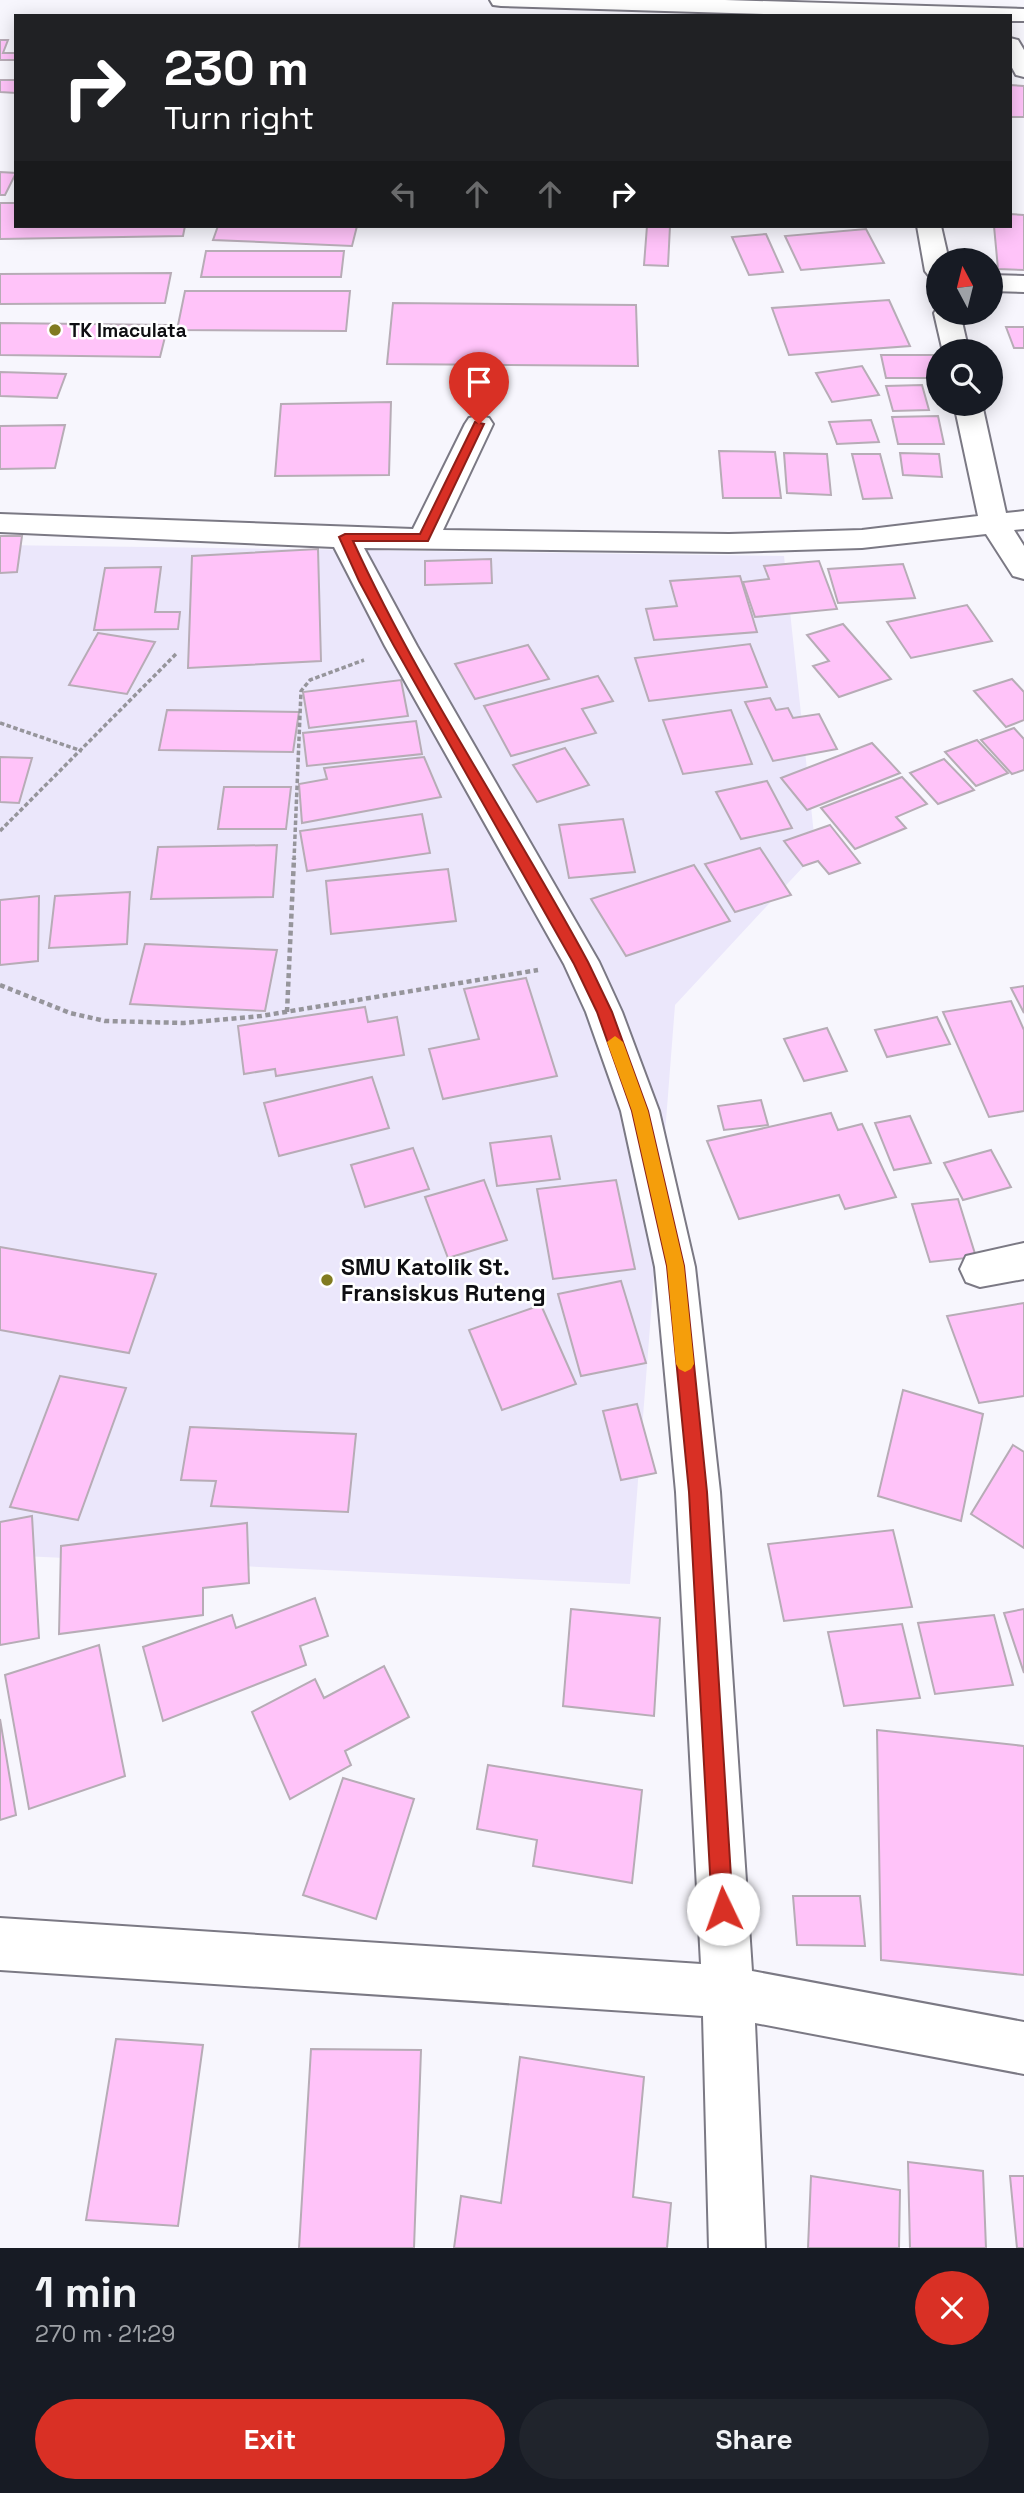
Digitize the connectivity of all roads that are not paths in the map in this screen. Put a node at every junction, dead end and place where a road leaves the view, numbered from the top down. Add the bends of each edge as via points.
1 (500, 0) edge
2 (752, 3) edge
3 (909, 13) edge
4 (950, 14) edge
5 (1012, 49) edge
6 (1024, 70) edge
7 (929, 228) edge
8 (933, 248) edge
9 (1003, 283) edge
10 (1024, 284) edge
11 (971, 416) edge
12 (479, 424) dead end
13 (1024, 520) edge
14 (0, 523) edge
15 (994, 523) junction
16 (345, 537) junction
17 (424, 538) junction
18 (1024, 569) edge
19 (1024, 1261) edge
20 (980, 1269) dead end
21 (0, 1944) edge
22 (728, 1992) junction
23 (1024, 2048) edge
24 (737, 2248) edge

1 - 2 street
2 - 3 street
3 - 4 street
5 - 6 street
7 - 8 street
9 - 10 street
11 - 15 street
12 - 17 street
13 - 15 street
14 - 16 street
15 - 17 street via 862,539
15 - 18 street
16 - 17 street
16 - 22 street via 401,646 581,962 640,1111 676,1266 698,1492
19 - 20 street
21 - 22 street
22 - 23 street
22 - 24 street

